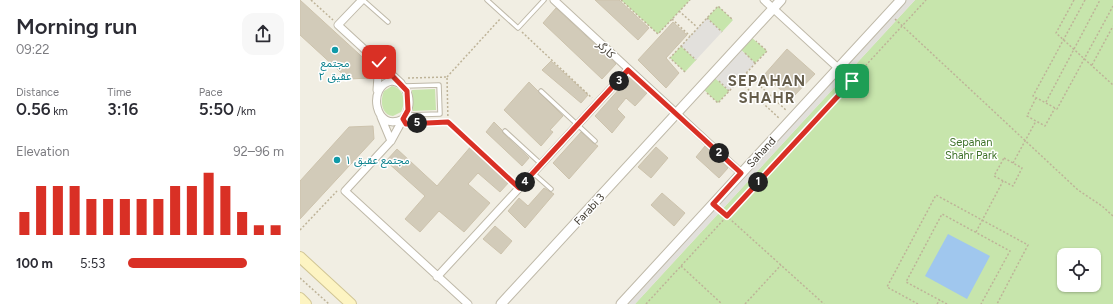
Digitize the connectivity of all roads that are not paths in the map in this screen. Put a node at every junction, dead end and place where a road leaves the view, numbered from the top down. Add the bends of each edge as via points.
1 (362, 0) edge
2 (487, 0) edge
3 (544, 0) edge
4 (554, 0) edge
5 (764, 0) edge
6 (781, 0) edge
7 (901, 0) edge
8 (773, 8) junction
9 (388, 22) dead end
10 (379, 62) junction
11 (838, 68) junction
12 (628, 70) junction
13 (403, 85) junction
14 (541, 91) dead end
15 (377, 92) junction
16 (378, 112) junction
17 (676, 113) junction
18 (404, 117) junction
19 (577, 125) junction
20 (505, 131) dead end
21 (391, 141) junction
22 (595, 141) dead end
23 (541, 165) junction
24 (533, 173) junction
25 (741, 173) junction
26 (551, 189) dead end
27 (300, 257) edge
28 (437, 277) junction
29 (300, 298) edge
30 (306, 304) edge
31 (351, 304) edge
32 (468, 304) edge
33 (501, 304) edge
34 (621, 304) edge

1 - 9 lane
1 - 10 street via 338,25
2 - 3 lane via 518,28
4 - 12 street, کارگر
5 - 8 street
6 - 8 street, Farabi 3
7 - 11 street, Sahand
8 - 11 street
8 - 17 street, Farabi 3
10 - 13 street
10 - 15 street
11 - 25 street, Sahand
12 - 17 street, کارگر
12 - 19 street
13 - 15 street via 397,81 387,82
13 - 18 street via 407,91 409,106
13 - 18 lane via 439,85 440,114
14 - 19 lane
15 - 16 street
16 - 18 street via 380,116 394,122
16 - 21 street
17 - 25 street, کارگر
17 - 33 street, Farabi 3
18 - 21 street
19 - 22 lane
19 - 23 street
20 - 23 lane
21 - 28 street via 345,191
23 - 24 street
24 - 26 lane
24 - 28 street
25 - 34 street, Sahand
27 - 31 main road
28 - 32 street
29 - 30 main road

